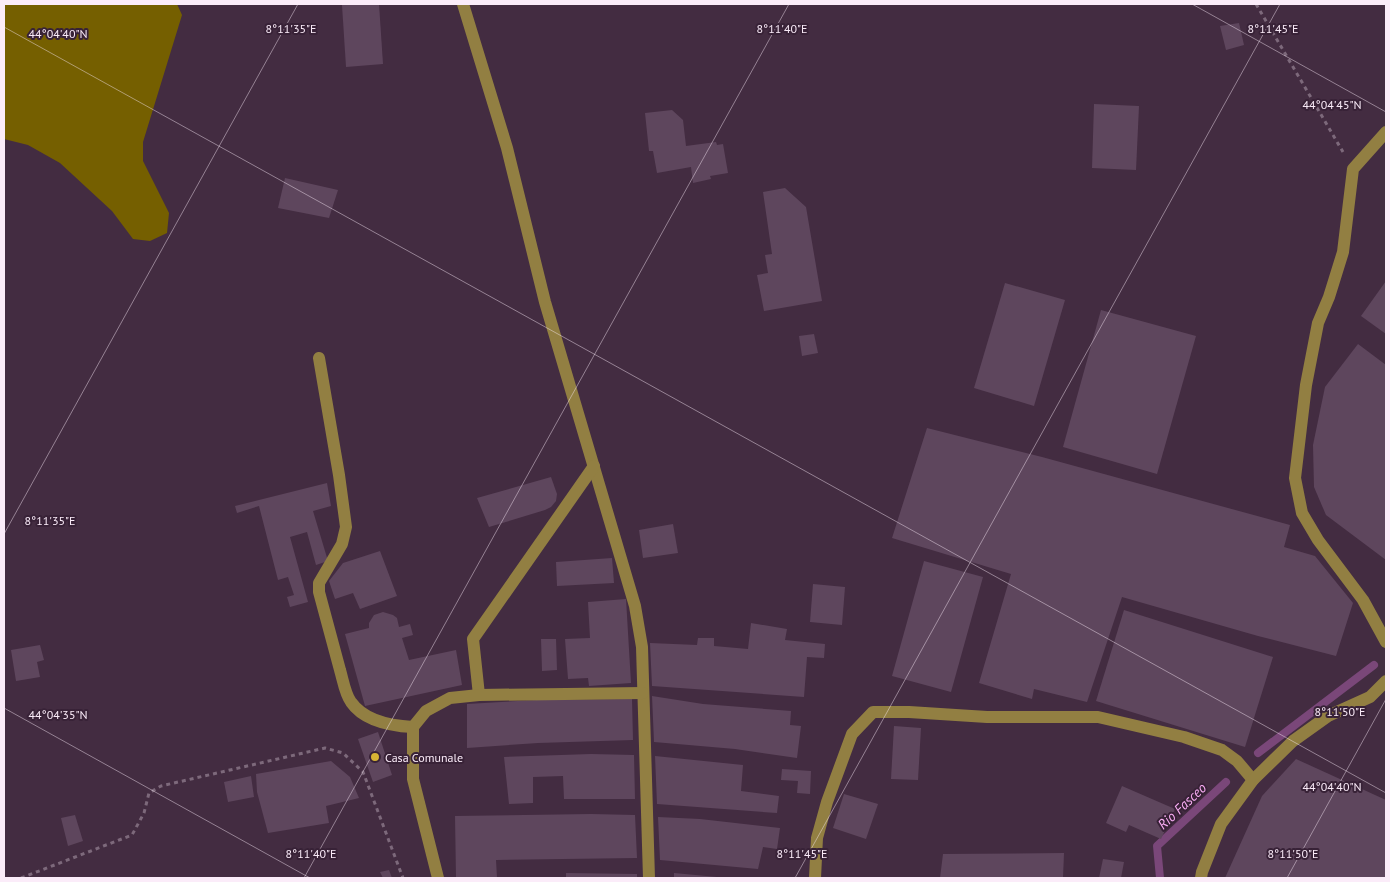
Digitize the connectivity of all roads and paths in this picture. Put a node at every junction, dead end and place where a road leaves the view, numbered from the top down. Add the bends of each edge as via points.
1 (463, 4) edge
2 (1256, 4) edge
3 (1386, 132) edge
4 (1353, 169) junction
5 (319, 358) dead end
6 (594, 466) junction
7 (1386, 642) edge
8 (1386, 681) edge
9 (643, 693) junction
10 (479, 695) junction
11 (413, 727) junction
12 (1252, 780) junction
13 (21, 878) edge
14 (403, 878) edge
15 (438, 878) edge
16 (649, 878) edge
17 (815, 878) edge
18 (1201, 878) edge

1 - 6 street via 507,148 545,302
2 - 4 path
3 - 4 street
4 - 7 street via 1343,252 1318,323 1306,385 1295,478 1302,512 1318,540 1363,600
5 - 11 street via 346,528 342,544 319,583 319,592 351,702 363,714 395,726
6 - 9 street via 635,606 642,647
6 - 10 street via 473,639
8 - 12 street via 1370,697 1328,716 1293,741
9 - 10 street
9 - 16 street
10 - 11 street via 450,698 426,711
11 - 15 street via 413,779
12 - 17 street via 1237,761 1222,750 1184,737 1098,718 873,712 852,734 828,802 817,838
12 - 18 street via 1221,824
13 - 14 path via 132,835 144,813 149,792 161,786 325,748 343,753 363,772

